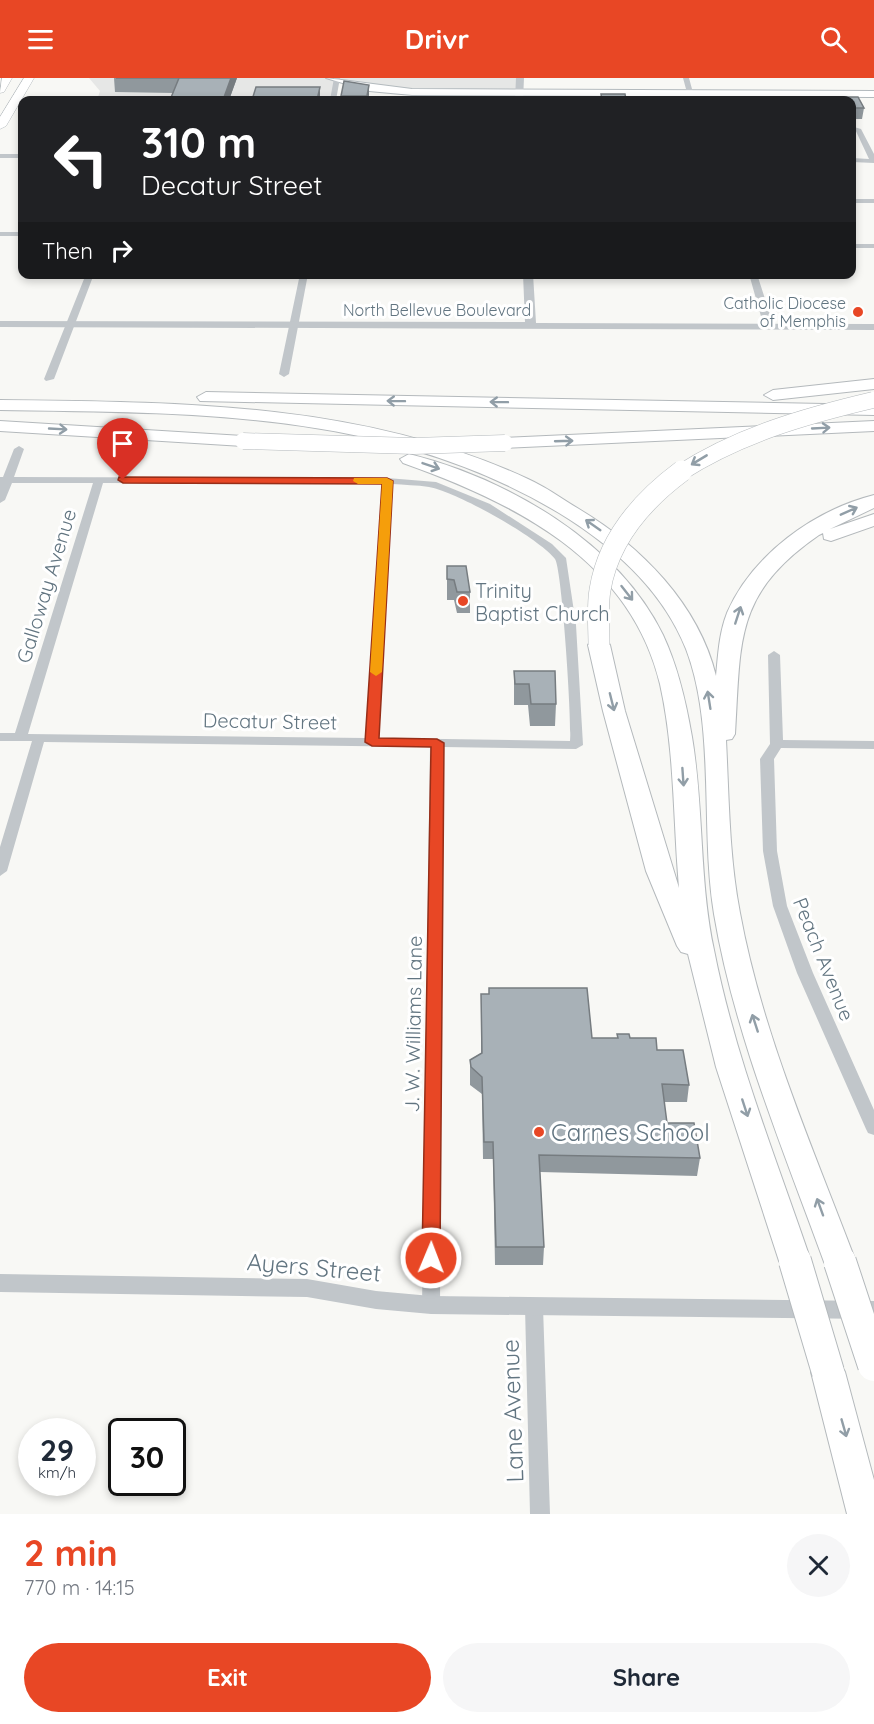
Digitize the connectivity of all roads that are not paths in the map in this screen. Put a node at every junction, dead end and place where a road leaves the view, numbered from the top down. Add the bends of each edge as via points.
1 (7, 78) edge
2 (18, 78) edge
3 (29, 78) edge
4 (520, 78) edge
5 (686, 78) edge
6 (335, 79) edge
7 (0, 90) edge
8 (874, 94) edge
9 (18, 96) edge
10 (18, 96) edge
11 (333, 96) edge
12 (519, 96) edge
13 (691, 96) edge
14 (752, 96) edge
15 (0, 108) edge
16 (0, 126) edge
17 (857, 129) dead end
18 (856, 144) edge
19 (865, 144) junction
20 (874, 144) edge
21 (0, 156) edge
22 (18, 156) edge
23 (856, 160) edge
24 (874, 161) edge
25 (856, 201) edge
26 (874, 201) edge
27 (0, 234) edge
28 (18, 234) edge
29 (856, 246) edge
30 (874, 246) edge
31 (88, 279) edge
32 (303, 279) edge
33 (528, 279) edge
34 (755, 279) edge
35 (0, 324) edge
36 (71, 324) junction
37 (294, 325) junction
38 (531, 327) junction
39 (769, 327) junction
40 (874, 327) edge
41 (284, 374) dead end
42 (49, 379) dead end
43 (874, 384) edge
44 (0, 393) edge
45 (874, 400) edge
46 (642, 404) junction
47 (0, 405) edge
48 (874, 410) edge
49 (0, 413) edge
50 (0, 426) edge
51 (874, 426) edge
52 (19, 449) dead end
53 (4, 480) edge
54 (99, 480) junction
55 (387, 481) junction
56 (0, 500) edge
57 (874, 501) edge
58 (874, 520) edge
59 (766, 567) junction
60 (774, 655) dead end
61 (0, 737) edge
62 (20, 738) junction
63 (39, 738) junction
64 (372, 742) junction
65 (437, 743) junction
66 (777, 744) junction
67 (874, 745) edge
68 (717, 821) junction
69 (0, 871) edge
70 (709, 992) junction
71 (874, 1129) edge
72 (0, 1283) edge
73 (431, 1305) junction
74 (534, 1307) junction
75 (874, 1310) edge
76 (874, 1365) edge
77 (540, 1514) edge
78 (866, 1514) edge

1 - 7 main road
2 - 15 main road
3 - 10 main road
4 - 12 street
5 - 13 street
6 - 11 street
6 - 12 main road via 388,91
8 - 14 main road
9 - 16 main road
17 - 19 street
18 - 19 street
19 - 20 street
19 - 24 street
21 - 22 street
23 - 24 street
25 - 26 street
27 - 28 street
29 - 30 street
31 - 36 street
32 - 37 street
33 - 38 street
34 - 39 street
35 - 36 street, North Bellevue Boulevard
36 - 37 street, North Bellevue Boulevard
36 - 42 street
37 - 38 street, North Bellevue Boulevard
37 - 41 street
38 - 39 street, North Bellevue Boulevard
39 - 40 street, North Bellevue Boulevard
43 - 46 highway
46 -> 44 highway
45 -> 70 highway, bridge via 797,418 742,438 692,463 652,495 624,527 606,561 597,596 599,645 614,711 658,871
46 - 48 highway
68 -> 47 highway via 709,697 691,636 644,569 603,532 558,502 449,454 384,436 309,422 181,410
49 -> 70 highway via 213,423 372,449 477,483 534,513 587,550 631,598 658,644 667,670 681,738 689,880
50 -> 51 highway, bridge via 404,446
52 - 53 street
53 - 54 street
53 - 56 street
54 - 55 street
54 - 62 street, Galloway Avenue
55 - 64 street
55 - 65 street, Decatur Street via 432,484 486,506 548,546 562,560 570,625 576,745
59 -> 57 highway via 836,516
58 - 59 highway via 838,532
68 -> 59 highway via 732,640 744,598
60 - 66 street, Peach Avenue
61 - 62 street, Decatur Street
62 - 63 street, Decatur Street
63 - 64 street, Decatur Street
63 - 69 street
64 - 65 street, Decatur Street
65 - 73 street, J. W. Williams Lane
66 - 67 street
66 - 71 street, Peach Avenue via 767,759 770,852 780,906
76 -> 68 highway, bridge via 745,991 728,924
70 -> 78 highway, bridge via 795,1262
72 - 73 street, Ayers Street via 307,1288
73 - 74 street, Ayers Street
74 - 75 street, Ayers Street
74 - 77 street, Lane Avenue

